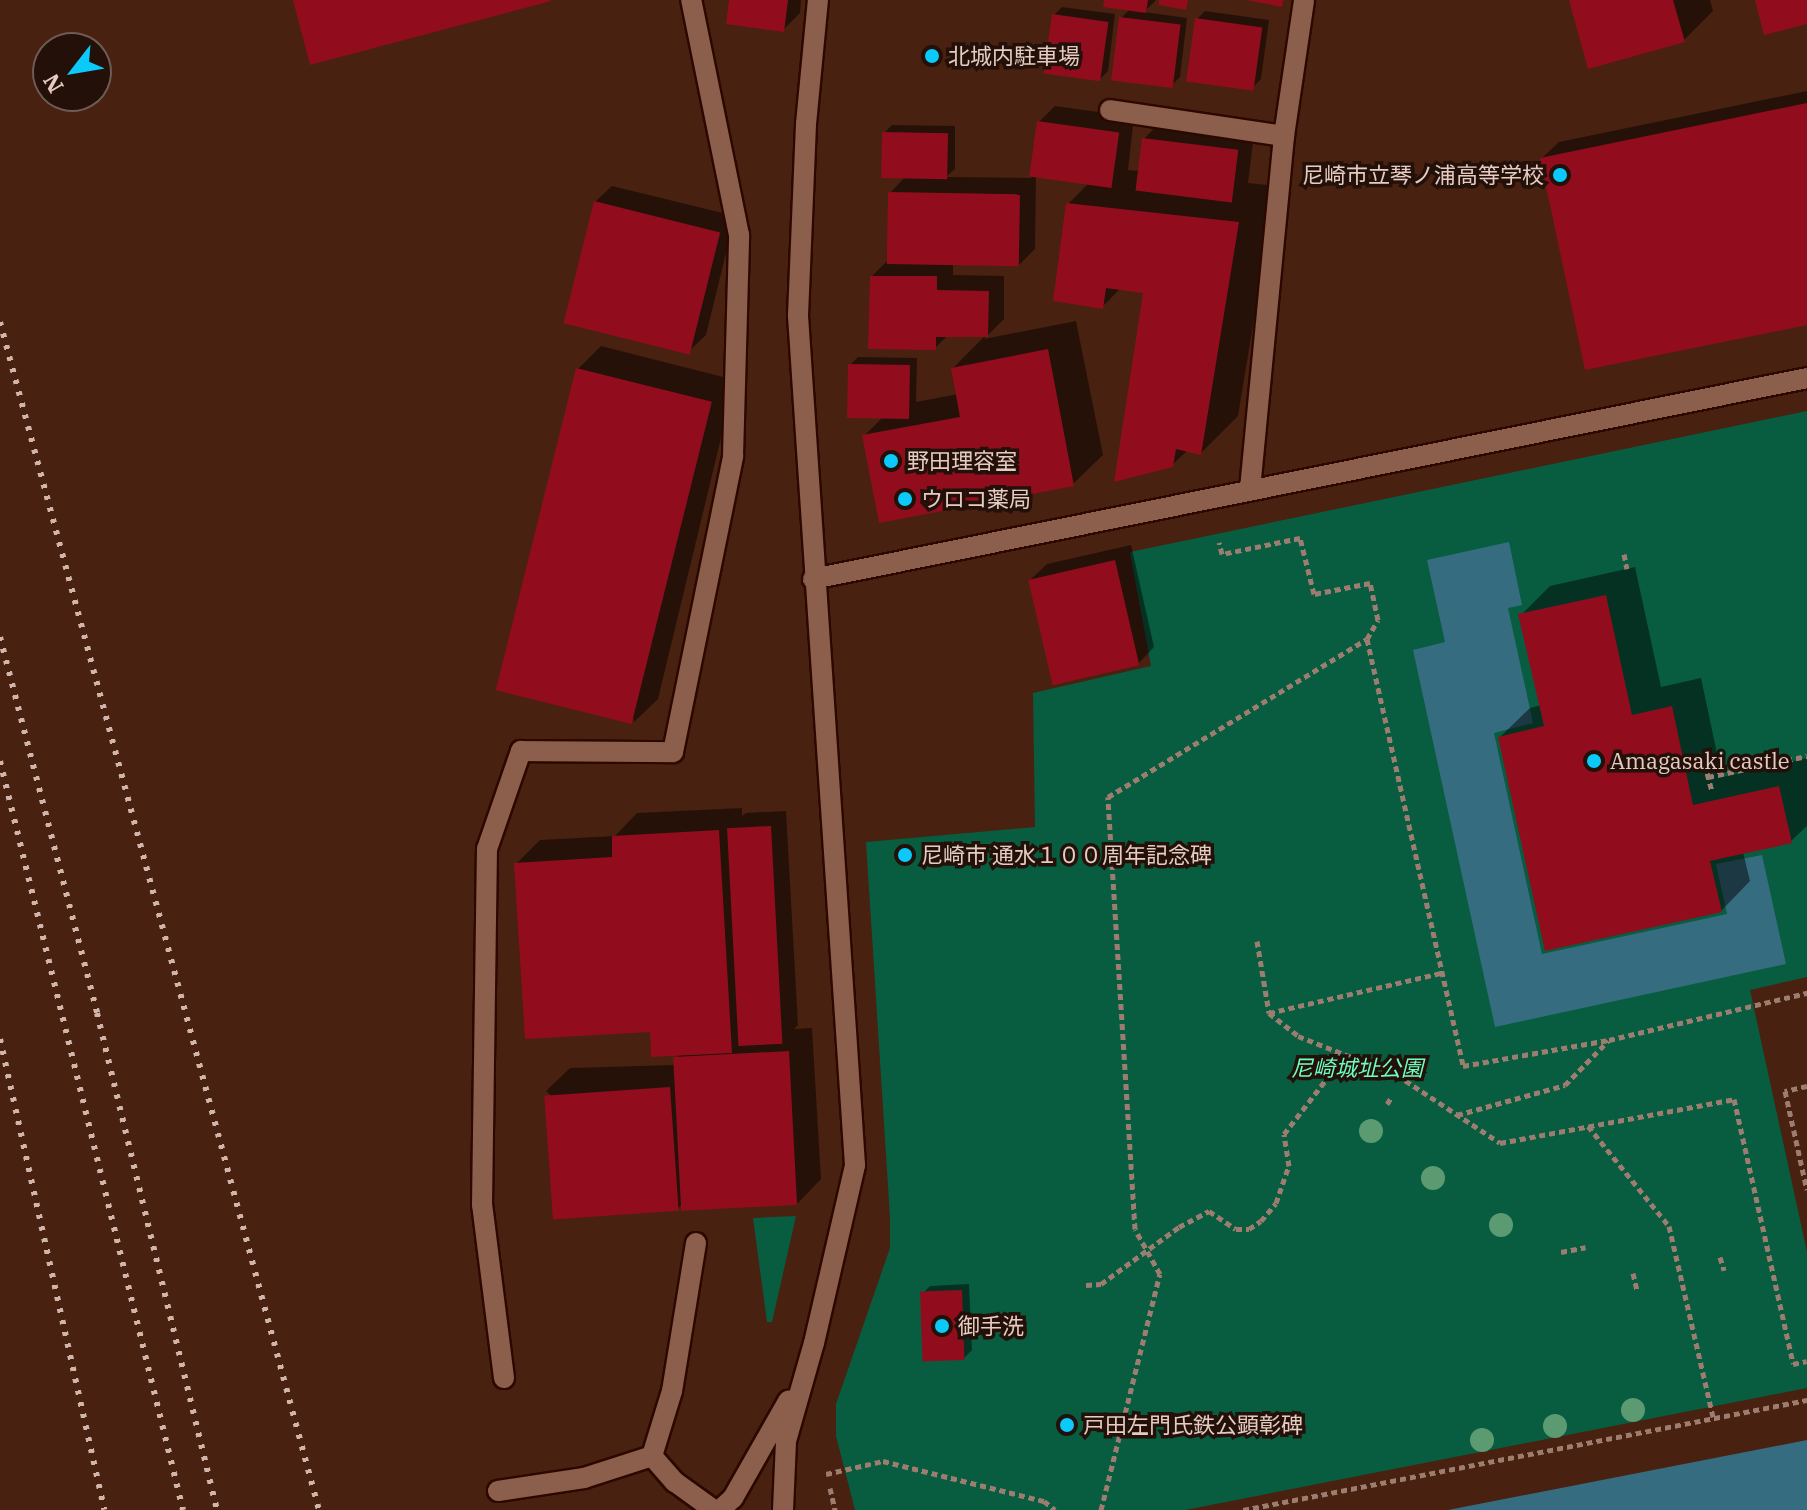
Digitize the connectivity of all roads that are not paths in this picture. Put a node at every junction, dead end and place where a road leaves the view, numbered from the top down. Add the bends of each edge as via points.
1 (691, 0) edge
2 (818, 0) edge
3 (1304, 0) edge
4 (1110, 110) dead end
5 (1284, 136) junction
6 (1807, 378) edge
7 (1250, 489) junction
8 (813, 579) junction
9 (696, 1243) dead end
10 (814, 1343) junction
11 (504, 1378) dead end
12 (652, 1456) junction
13 (498, 1491) dead end
14 (714, 1510) edge
15 (720, 1510) edge
16 (783, 1510) edge

1 - 11 street via 739,235 733,456 673,752 521,751 487,849 482,1205
2 - 8 street via 806,124 798,315
3 - 5 street
4 - 5 street
5 - 7 street
6 - 7 street
7 - 8 street
8 - 10 street via 855,1165
9 - 12 street via 672,1391
10 - 15 street via 781,1417 733,1498
10 - 16 street via 786,1441
12 - 13 street via 584,1478
12 - 14 street via 675,1482

